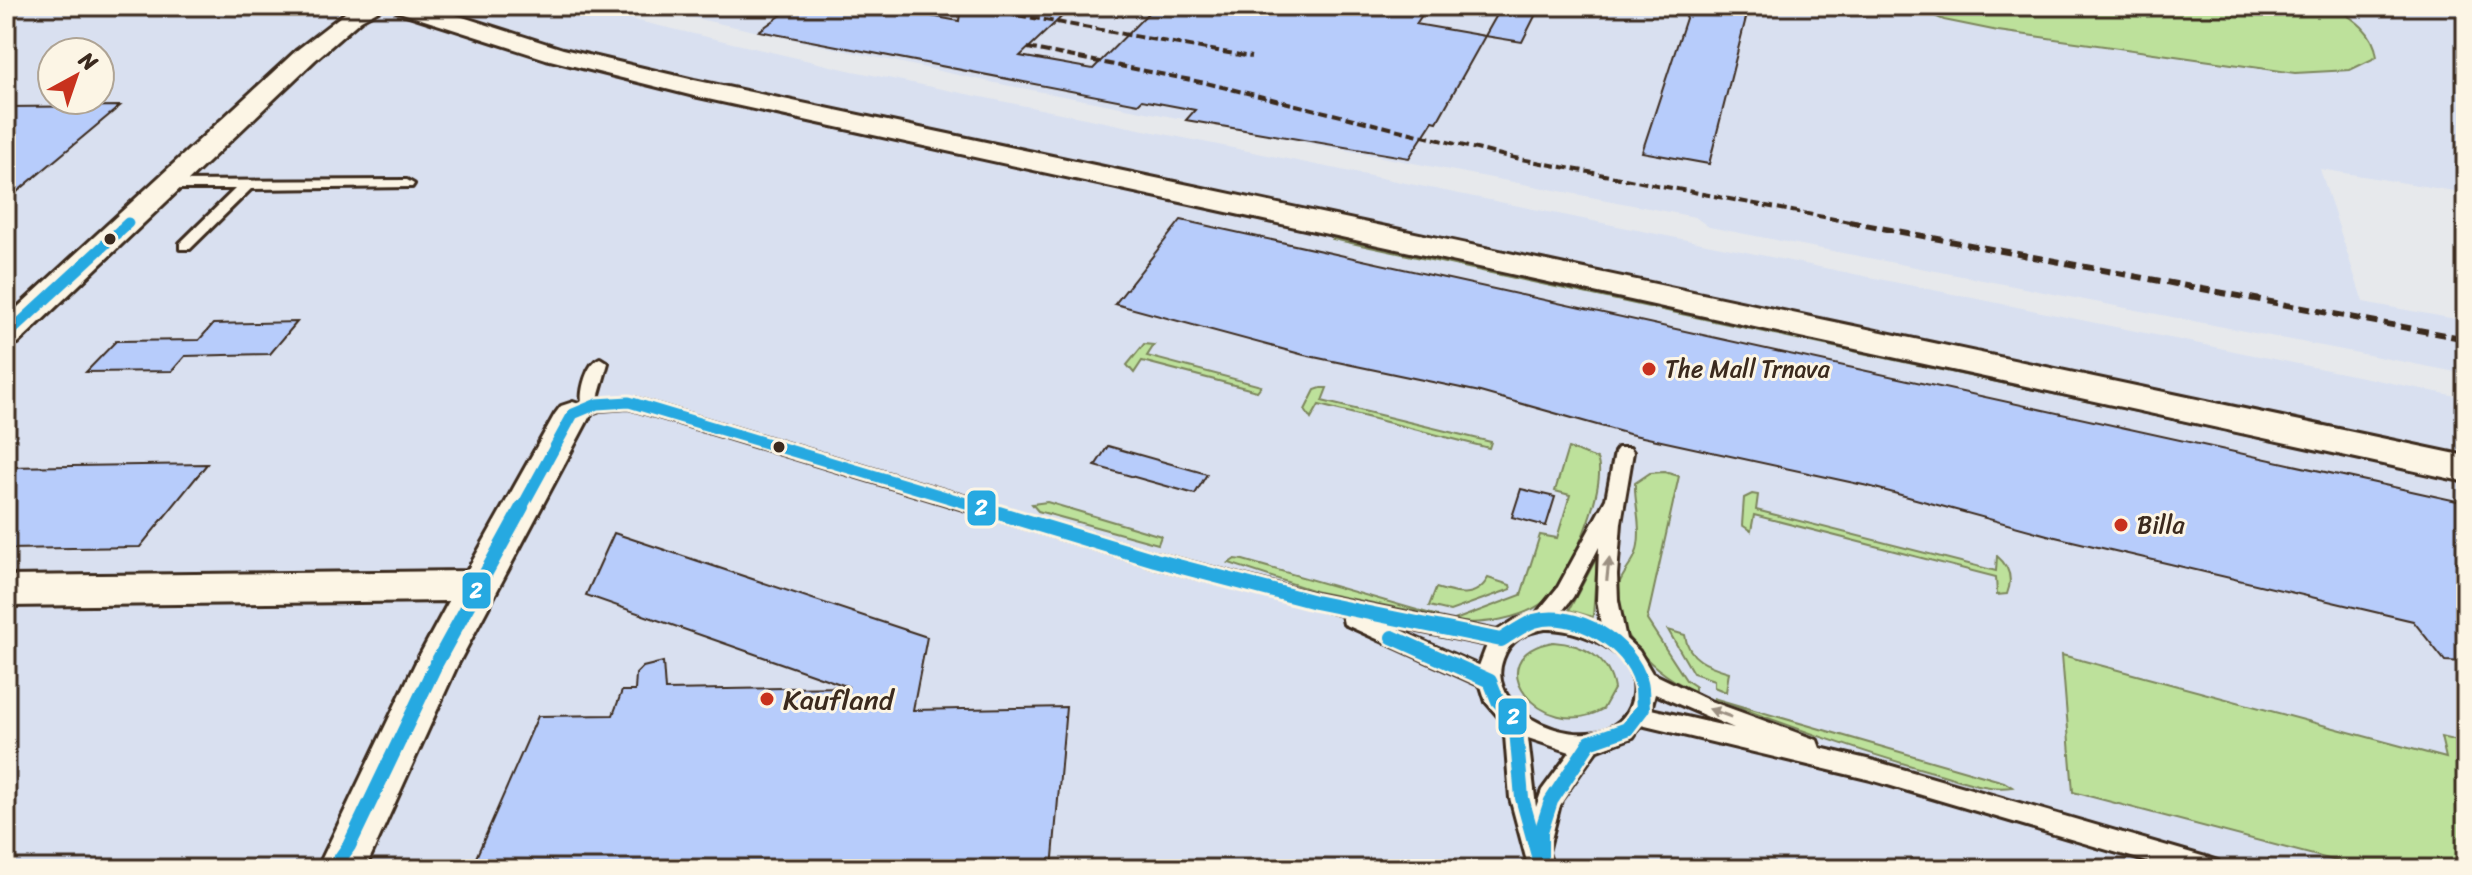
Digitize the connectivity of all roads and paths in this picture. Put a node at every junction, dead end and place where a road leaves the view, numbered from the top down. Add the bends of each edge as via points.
1 (404, 6) edge
2 (363, 11) edge
3 (248, 184) junction
4 (407, 184) dead end
5 (169, 185) junction
6 (185, 246) dead end
7 (6, 336) edge
8 (600, 363) dead end
9 (582, 410) junction
10 (1624, 452) dead end
11 (2466, 469) edge
12 (1616, 494) junction
13 (480, 586) junction
14 (6, 591) edge
15 (1315, 602) junction
16 (1543, 621) junction
17 (1501, 640) junction
18 (1617, 643) junction
19 (1642, 678) junction
20 (1490, 681) junction
21 (1638, 715) junction
22 (1515, 719) junction
23 (1590, 742) junction
24 (1871, 770) junction
25 (1539, 860) edge
26 (341, 861) edge
27 (2209, 869) edge

1 - 11 street via 555,54 735,97
2 - 5 street
3 - 4 lane
3 - 5 lane
3 - 6 lane
5 - 7 street
8 - 9 lane
9 - 13 street
9 - 15 lane via 629,402 1155,560
10 - 12 lane
12 - 16 lane via 1566,592
18 -> 12 lane via 1606,606
13 - 14 street
13 - 26 street via 436,664
15 - 17 lane
15 - 20 lane
16 - 17 lane via 1523,625
16 - 18 lane via 1574,622
17 - 20 lane via 1489,662
18 - 19 lane
19 - 21 lane via 1644,698
24 -> 19 lane via 1702,707
20 - 22 lane via 1498,701
21 - 23 lane via 1619,734
21 - 24 lane
22 - 23 lane via 1550,738
22 - 25 lane via 1522,798
23 - 25 lane via 1550,797
24 - 27 lane

